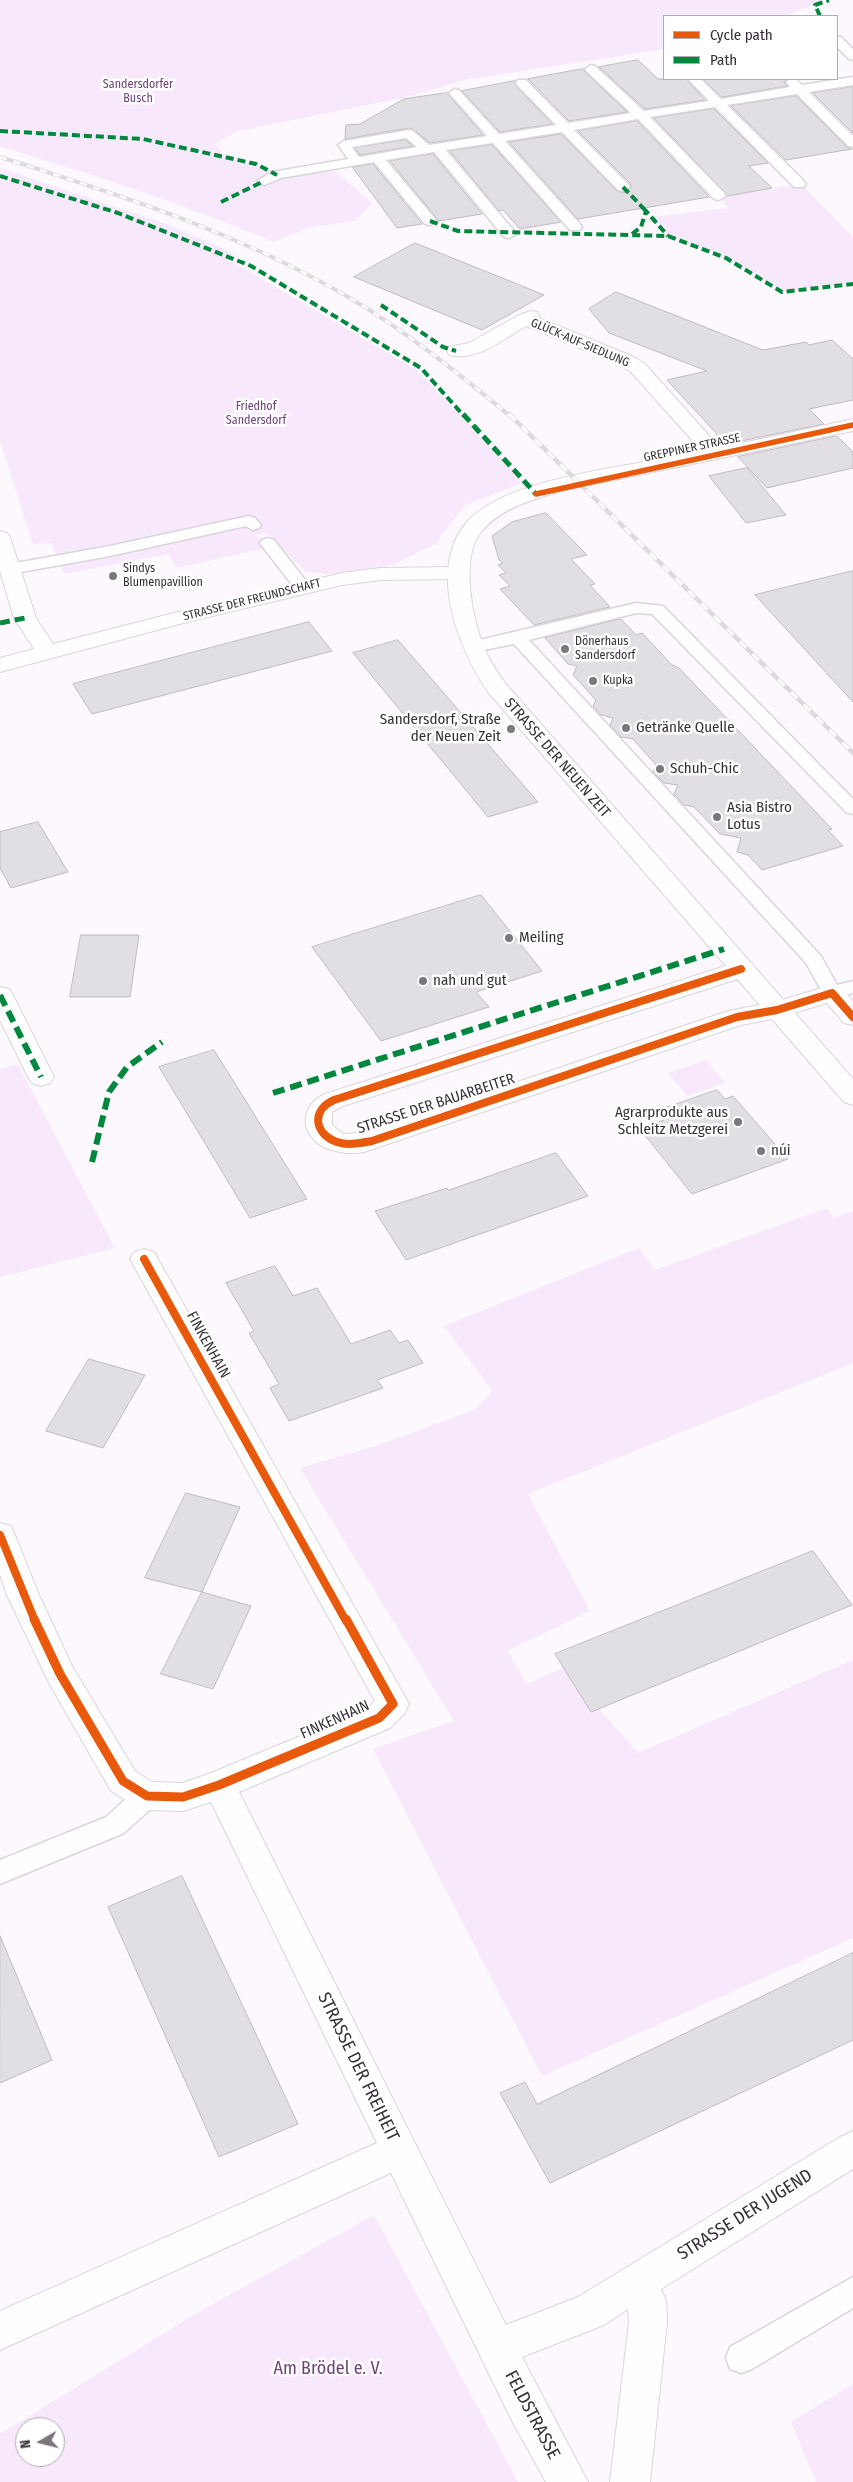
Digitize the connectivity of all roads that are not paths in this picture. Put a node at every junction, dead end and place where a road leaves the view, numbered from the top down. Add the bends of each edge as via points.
1 (838, 41) edge
2 (853, 56) edge
3 (591, 70) dead end
4 (695, 80) edge
5 (789, 80) edge
6 (853, 81) edge
7 (522, 82) dead end
8 (800, 89) junction
9 (455, 93) dead end
10 (717, 102) junction
11 (640, 114) junction
12 (566, 126) junction
13 (494, 137) junction
14 (853, 143) edge
15 (431, 148) junction
16 (377, 157) junction
17 (356, 160) junction
18 (264, 181) dead end
19 (798, 184) dead end
20 (623, 187) dead end
21 (719, 196) dead end
22 (430, 221) dead end
23 (575, 227) dead end
24 (509, 234) dead end
25 (456, 351) dead end
26 (853, 425) edge
27 (716, 454) junction
28 (536, 494) joint
29 (253, 525) dead end
30 (0, 537) edge
31 (268, 543) dead end
32 (10, 568) junction
33 (460, 573) junction
34 (303, 588) junction
35 (518, 638) junction
36 (473, 647) junction
37 (47, 652) junction
38 (0, 664) edge
39 (853, 809) edge
40 (741, 969) junction
41 (842, 990) edge
42 (0, 995) edge
43 (777, 1010) junction
44 (853, 1017) edge
45 (41, 1077) dead end
46 (853, 1096) edge
47 (144, 1259) dead end
48 (0, 1535) edge
49 (219, 1785) junction
50 (147, 1796) junction
51 (0, 1872) edge
52 (853, 2149) edge
53 (400, 2151) junction
54 (638, 2281) junction
55 (853, 2292) edge
56 (0, 2331) edge
57 (497, 2348) junction
58 (741, 2358) dead end
59 (568, 2482) edge
60 (630, 2482) edge

1 - 2 lane
3 - 11 lane
4 - 10 lane
5 - 8 lane
6 - 8 lane
7 - 12 lane
8 - 10 lane
8 - 14 lane
9 - 13 lane
10 - 11 lane
10 - 19 lane
11 - 12 lane
11 - 21 lane
12 - 13 lane
12 - 20 lane
13 - 15 lane
13 - 23 lane
15 - 16 lane
15 - 17 lane via 409,134 344,145
15 - 24 lane
16 - 17 lane
16 - 22 lane
17 - 18 lane via 277,175
25 - 27 street, GLÜCK-AUF-SIEDLUNG via 474,348 528,318 638,368
26 - 27 street, GREPPINER STRASSE
27 - 28 street, GREPPINER STRASSE
28 - 33 street, STRASSE DER NEUEN ZEIT via 502,506 477,524 463,546
29 - 32 lane via 248,521 110,551
30 - 32 street
31 - 34 lane
32 - 37 street via 25,618
33 - 34 street, STRASSE DER FREUNDSCHAFT via 381,574
33 - 36 street, STRASSE DER NEUEN ZEIT via 461,600
34 - 37 street, STRASSE DER FREUNDSCHAFT
35 - 36 lane
35 - 39 lane via 636,608 657,610
35 - 41 lane
36 - 40 street, STRASSE DER NEUEN ZEIT via 509,703
37 - 38 street, STRASSE DER FREUNDSCHAFT
40 - 43 street, STRASSE DER NEUEN ZEIT
40 - 43 street, STRASSE DER BAUARBEITER via 334,1100 321,1106 317,1115 319,1126 328,1137 339,1143 372,1141 737,1017
41 - 43 street
41 - 44 street
42 - 45 street
43 - 46 street, STRASSE DER NEUEN ZEIT
47 - 49 street, FINKENHAIN via 393,1704 379,1718
48 - 50 street via 23,1595 60,1674 123,1781
49 - 50 street, FINKENHAIN via 183,1797
49 - 53 street, STRASSE DER FREIHEIT
50 - 51 lane via 115,1825
52 - 54 street, STRASSE DER JUGEND
53 - 56 street
53 - 57 street, STRASSE DER FREIHEIT
54 - 57 street, STRASSE DER JUGEND via 590,2310
54 - 60 street via 647,2301 648,2322
55 - 58 lane
57 - 59 street, FELDSTRASSE

